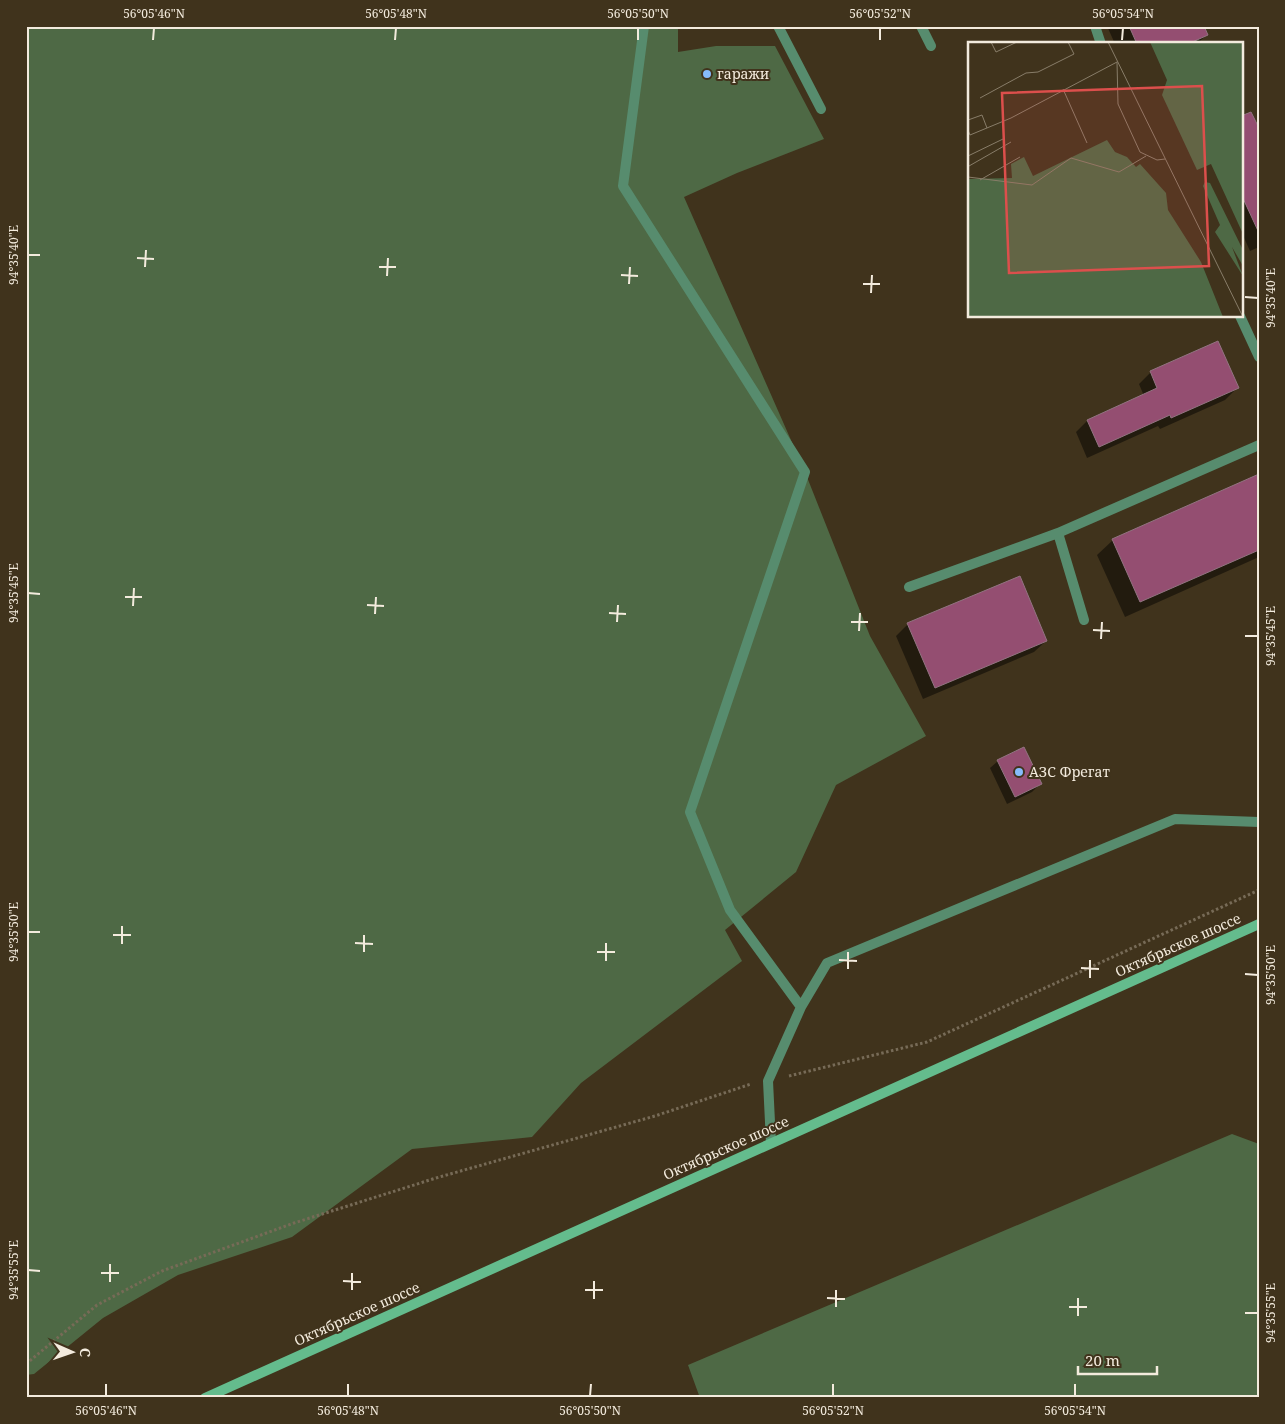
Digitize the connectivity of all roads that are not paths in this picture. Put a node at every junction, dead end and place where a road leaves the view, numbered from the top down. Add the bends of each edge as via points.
1 (644, 26) edge
2 (778, 26) edge
3 (921, 26) edge
4 (1095, 26) edge
5 (1100, 42) edge
6 (931, 46) dead end
7 (820, 109) dead end
8 (1241, 318) edge
9 (1259, 356) edge
10 (1259, 445) edge
11 (1058, 532) junction
12 (908, 586) dead end
13 (1084, 620) dead end
14 (1259, 822) edge
15 (1259, 924) edge
16 (801, 1007) junction
17 (771, 1143) junction
18 (205, 1398) edge

1 - 16 lane via 623,186 805,472 690,812 730,910
2 - 7 lane
3 - 6 lane
4 - 5 lane
8 - 9 lane
10 - 11 lane
11 - 12 lane
11 - 13 lane
14 - 16 lane via 1175,819 827,963
15 - 17 main road, Октябрьское шоссе
16 - 17 lane via 768,1081
17 - 18 main road, Октябрьское шоссе

